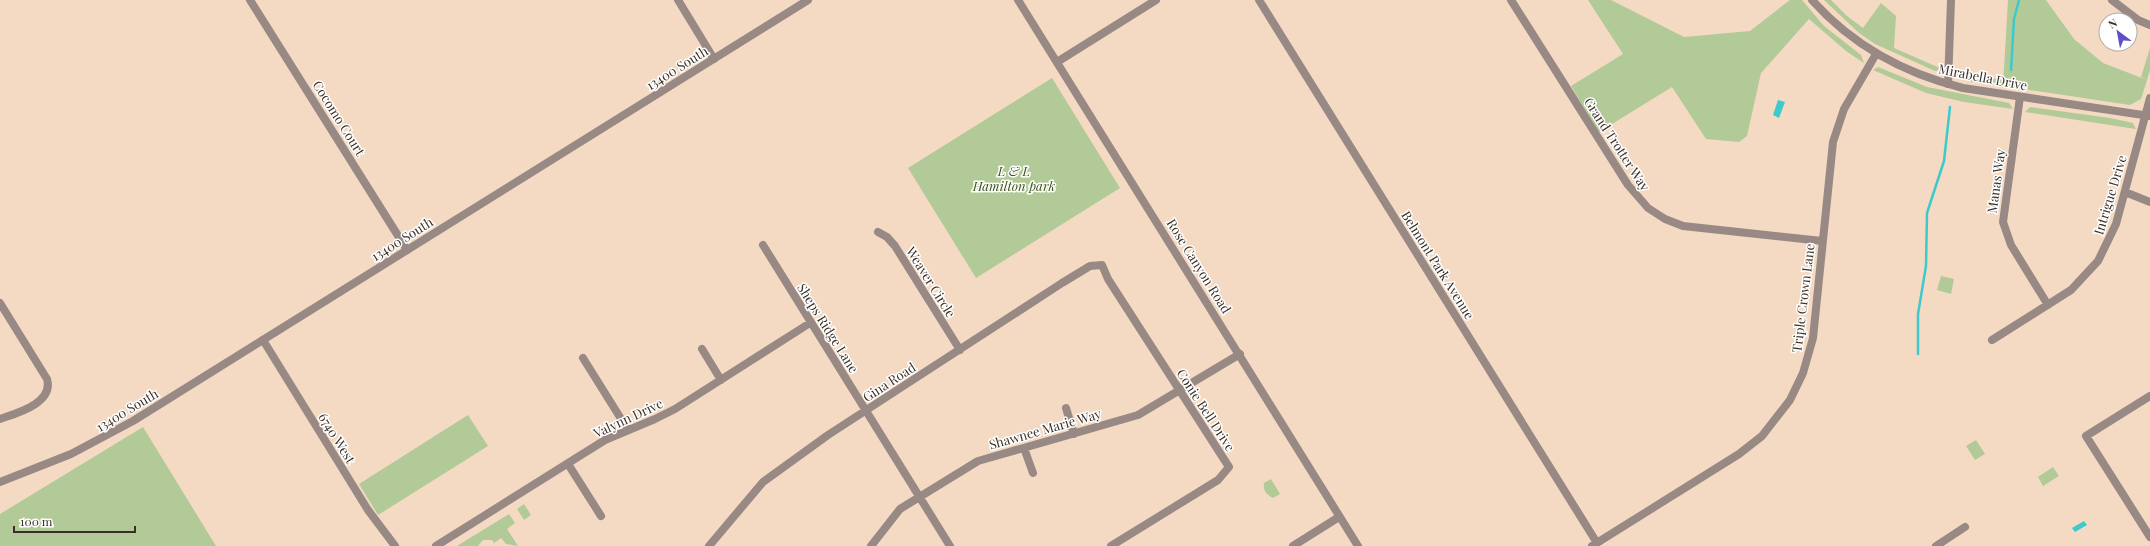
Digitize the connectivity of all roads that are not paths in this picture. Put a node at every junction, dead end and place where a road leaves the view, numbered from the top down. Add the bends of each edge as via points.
1 (250, 0) edge
2 (678, 0) edge
3 (808, 0) edge
4 (1018, 0) edge
5 (1156, 0) edge
6 (1259, 0) edge
7 (1511, 0) edge
8 (1812, 0) edge
9 (1952, 0) edge
10 (2112, 0) edge
11 (2150, 25) edge
12 (1876, 54) junction
13 (714, 59) junction
14 (1057, 62) junction
15 (1948, 84) junction
16 (2020, 97) junction
17 (2150, 98) edge
18 (2148, 115) edge
19 (2125, 192) junction
20 (2150, 202) edge
21 (878, 232) dead end
22 (1822, 241) junction
23 (763, 245) dead end
24 (407, 250) junction
25 (1102, 265) joint
26 (0, 303) edge
27 (2048, 305) junction
28 (810, 323) junction
29 (263, 340) junction
30 (1992, 340) dead end
31 (702, 348) dead end
32 (960, 350) junction
33 (1240, 354) junction
34 (583, 358) dead end
35 (721, 380) junction
36 (1178, 391) junction
37 (2150, 396) edge
38 (1066, 408) dead end
39 (865, 411) junction
40 (0, 419) edge
41 (628, 430) junction
42 (1074, 434) junction
43 (1024, 448) junction
44 (568, 464) junction
45 (1032, 473) dead end
46 (0, 482) edge
47 (919, 496) junction
48 (601, 516) dead end
49 (1340, 517) junction
50 (1965, 527) dead end
51 (2150, 537) edge
52 (1595, 544) edge
53 (395, 546) edge
54 (436, 546) edge
55 (709, 546) edge
56 (871, 546) edge
57 (950, 546) edge
58 (1111, 546) edge
59 (1293, 546) edge
60 (1358, 546) edge
61 (1936, 546) edge

1 - 24 street, Cocomo Court
2 - 13 street
3 - 13 street, 13400 South
4 - 14 street, Rose Canyon Road
5 - 14 street
6 - 52 street, Belmont Park Avenue
7 - 22 street, Grand Trotter Way via 1628,185 1648,208 1665,219 1693,228
8 - 12 street, Mirabella Drive via 1841,29
9 - 15 street
10 - 11 street via 2134,17
12 - 15 street, Mirabella Drive via 1908,70
12 - 22 street, Triple Crown Lane via 1849,99 1836,131 1829,164
13 - 24 street, 13400 South
14 - 33 street, Rose Canyon Road
15 - 16 street, Mirabella Drive
16 - 18 street, Mirabella Drive
16 - 27 street, Manas Way via 2003,222 2011,246
17 - 18 street, Intrigue Drive
18 - 19 street, Intrigue Drive
19 - 20 street
19 - 27 street, Intrigue Drive via 2112,237 2098,261 2080,282
21 - 32 street, Weaver Circle via 895,246
22 - 52 street, Triple Crown Lane via 1811,349 1797,387 1782,413 1762,436 1739,454
23 - 28 street, Sheps Ridge Lane
24 - 29 street, 13400 South
25 - 32 street, Gina Road via 1090,266
25 - 36 street, Conie Bell Drive via 1108,279
26 - 40 street via 47,379 48,387 45,394 36,402
27 - 30 street, Intrigue Drive
28 - 35 street, Valynn Drive
28 - 39 street, Sheps Ridge Lane
29 - 46 street, 13400 South via 97,441 59,460
29 - 53 street, 6740 West via 368,510
31 - 35 street
32 - 39 street, Gina Road
33 - 36 street, Shawnee Marie Way
33 - 49 street, Rose Canyon Road
34 - 41 street
35 - 41 street, Valynn Drive via 665,415
36 - 42 street, Shawnee Marie Way via 1138,415
36 - 58 street, Conie Bell Drive via 1229,467 1218,480
37 - 51 street via 2086,436
38 - 42 street
39 - 47 street, Sheps Ridge Lane
39 - 55 street, Gina Road via 762,482
41 - 44 street, Valynn Drive via 604,440
42 - 43 street, Shawnee Marie Way
43 - 45 street
43 - 47 street, Shawnee Marie Way via 978,461
44 - 48 street
44 - 54 street, Valynn Drive
47 - 56 street, Shawnee Marie Way via 900,509
47 - 57 street, Sheps Ridge Lane
49 - 59 street
49 - 60 street, Rose Canyon Road
50 - 61 street

